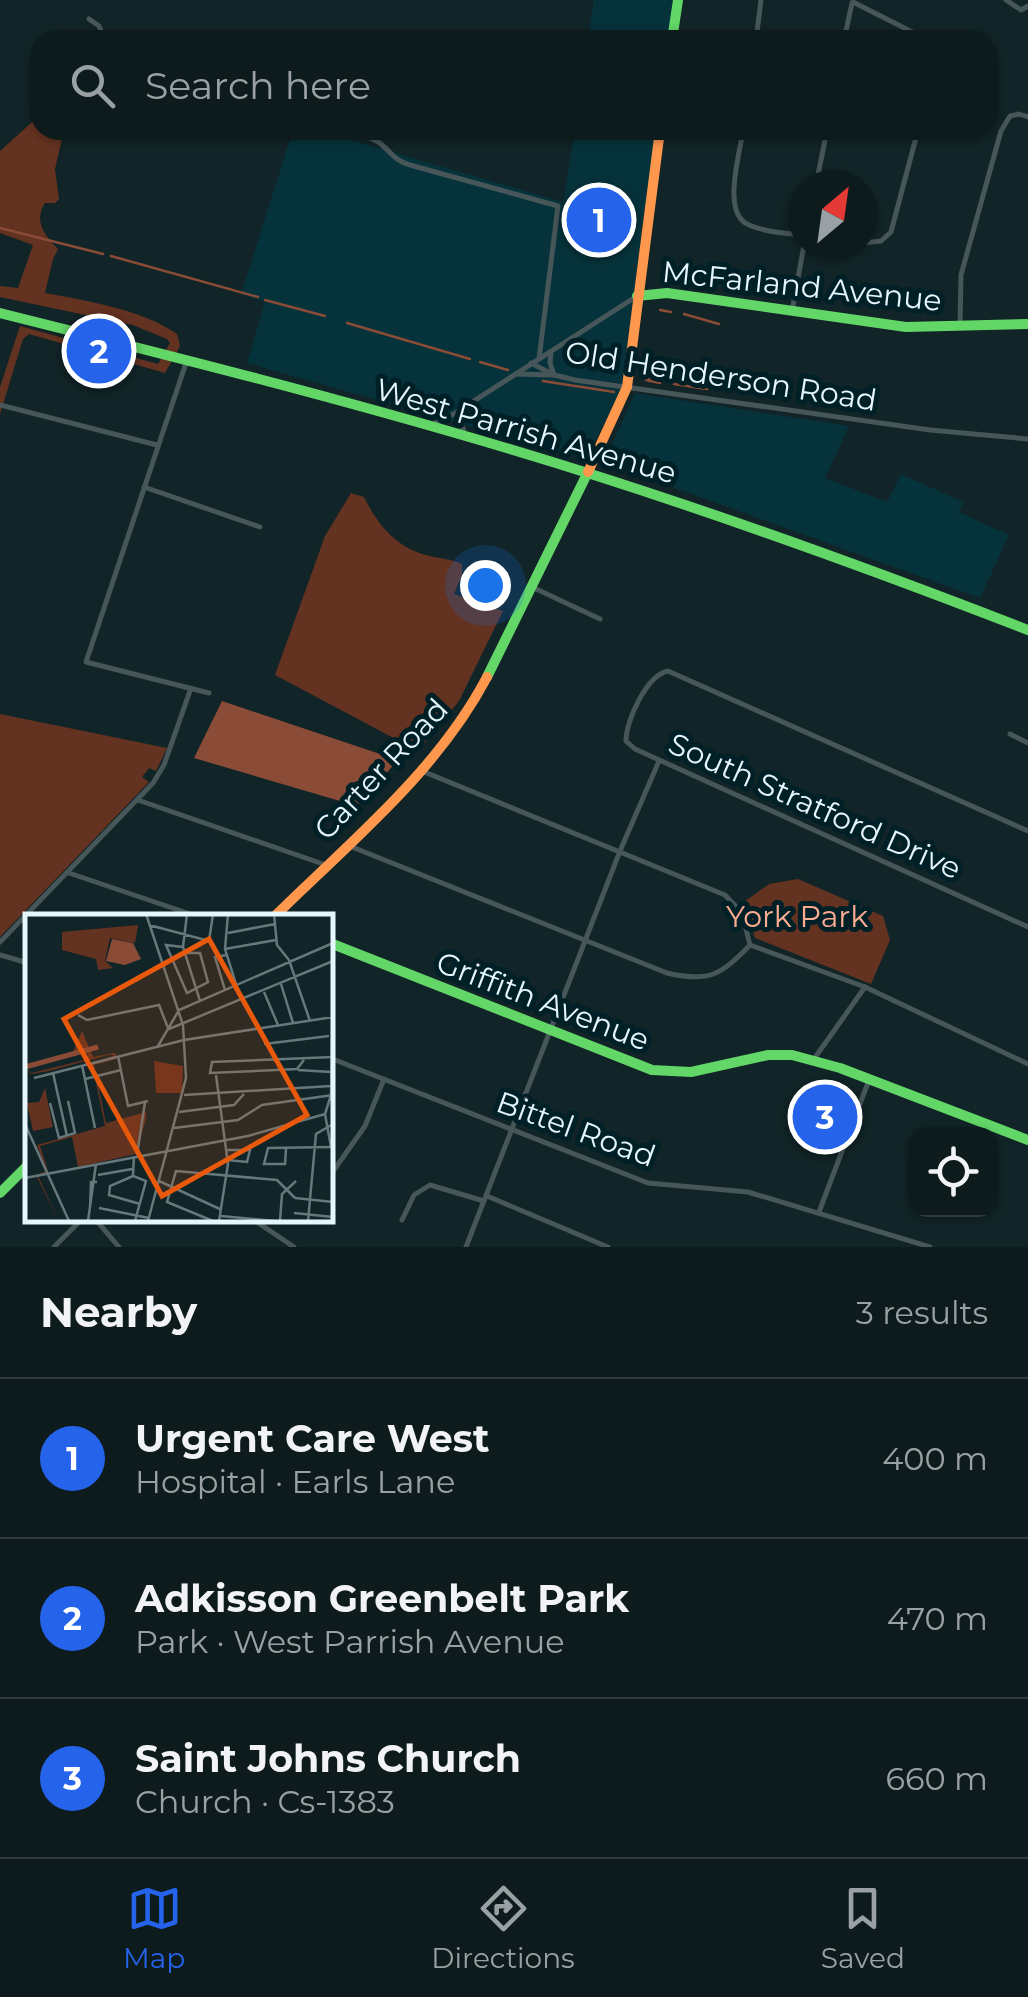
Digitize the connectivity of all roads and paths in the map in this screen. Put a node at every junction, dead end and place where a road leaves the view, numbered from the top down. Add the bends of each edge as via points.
1 (678, 0) edge
2 (761, 0) edge
3 (1006, 0) edge
4 (853, 1) edge
5 (1028, 6) edge
6 (89, 19) dead end
7 (100, 30) edge
8 (674, 30) edge
9 (757, 30) edge
10 (846, 30) edge
11 (909, 30) edge
12 (1028, 117) edge
13 (372, 140) edge
14 (659, 140) edge
15 (742, 140) edge
16 (825, 140) edge
17 (915, 140) edge
18 (819, 170) edge
19 (788, 232) edge
20 (878, 242) edge
21 (801, 260) edge
22 (637, 296) junction
23 (792, 310) junction
24 (0, 313) edge
25 (1028, 324) edge
26 (960, 327) junction
27 (551, 352) junction
28 (539, 359) junction
29 (187, 360) junction
30 (531, 364) junction
31 (514, 374) junction
32 (554, 375) junction
33 (627, 387) junction
34 (0, 405) edge
35 (469, 405) junction
36 (427, 426) junction
37 (451, 432) junction
38 (466, 436) junction
39 (1028, 439) edge
40 (158, 445) junction
41 (588, 472) junction
42 (144, 487) junction
43 (260, 527) dead end
44 (532, 586) junction
45 (600, 619) dead end
46 (1028, 630) edge
47 (191, 688) junction
48 (209, 693) dead end
49 (1010, 734) dead end
50 (1028, 742) edge
51 (658, 760) junction
52 (422, 771) junction
53 (138, 800) junction
54 (1028, 831) edge
55 (347, 844) junction
56 (620, 851) junction
57 (326, 865) junction
58 (67, 873) junction
59 (27, 914) edge
60 (190, 914) edge
61 (277, 914) edge
62 (25, 916) edge
63 (1028, 927) edge
64 (584, 940) junction
65 (0, 942) edge
66 (750, 944) junction
67 (332, 945) edge
68 (0, 955) edge
69 (25, 962) edge
70 (865, 986) junction
71 (548, 1030) junction
72 (332, 1059) edge
73 (814, 1059) junction
74 (1028, 1064) edge
75 (384, 1079) junction
76 (869, 1080) junction
77 (511, 1130) junction
78 (1028, 1140) edge
79 (25, 1169) edge
80 (334, 1170) dead end
81 (0, 1193) edge
82 (485, 1198) junction
83 (818, 1214) junction
84 (402, 1220) dead end
85 (79, 1222) edge
86 (98, 1222) edge
87 (257, 1222) edge
88 (54, 1247) edge
89 (119, 1247) edge
90 (294, 1247) edge
91 (466, 1247) edge
92 (608, 1247) edge
93 (930, 1247) edge

1 - 8 main road
2 - 9 street
3 - 5 street via 1020,10
4 - 10 street
4 - 11 street
6 - 7 street
12 - 26 street via 1010,116 1001,131 959,283
13 - 28 street via 410,166 558,206
14 - 22 main road, Carter Road
15 - 19 street via 736,215 747,224
16 - 18 street
17 - 20 street via 891,232
21 - 23 street
22 - 23 main road, McFarland Avenue via 667,293
22 - 27 street, McFarland Avenue
22 - 33 main road, Carter Road
23 - 26 main road, McFarland Avenue via 906,327
24 - 29 main road, West Parrish Avenue
25 - 26 main road, McFarland Avenue
27 - 28 street, McFarland Avenue
27 - 32 street
28 - 30 street, McFarland Avenue
29 - 36 main road, West Parrish Avenue
29 - 40 street
30 - 31 street, Old Henderson Road
30 - 32 street, Old Henderson Road
31 - 32 street
31 - 35 street, Old Henderson Road
32 - 33 street, Old Henderson Road
33 - 39 street, Old Henderson Road
33 - 41 main road, Carter Road
34 - 40 street
35 - 36 street, Old Henderson Road
35 - 37 street
35 - 38 street via 462,425
36 - 37 main road, West Parrish Avenue
37 - 38 main road, West Parrish Avenue
38 - 41 main road, West Parrish Avenue
40 - 42 street
41 - 44 main road, Carter Road
41 - 46 main road, West Parrish Avenue
42 - 43 street
42 - 47 street via 86,662
44 - 45 street
44 - 52 main road, Carter Road via 471,707
47 - 48 street
47 - 53 street via 164,765
49 - 50 street
51 - 54 street, South Stratford Drive via 634,750 627,729 657,674 674,673
51 - 56 street
51 - 63 street, South Stratford Drive
52 - 55 main road, Carter Road
52 - 56 street
53 - 57 street
53 - 58 street
55 - 57 main road, Carter Road
55 - 64 street
56 - 64 street
56 - 66 street via 725,895 742,913
57 - 61 main road, Carter Road
58 - 59 street
58 - 60 street
62 - 65 street
64 - 66 street via 688,978 717,974
64 - 71 street
66 - 70 street
67 - 71 main road, Griffith Avenue
68 - 69 street
70 - 73 street
70 - 74 street
71 - 73 main road, Griffith Avenue via 665,1072 780,1054
71 - 77 street
72 - 75 street, Bittel Road
73 - 76 main road, Griffith Avenue
75 - 77 street, Bittel Road
75 - 80 street via 364,1126
76 - 78 main road, Griffith Avenue
76 - 83 street
77 - 82 street
77 - 83 street, Bittel Road via 648,1182 748,1192
79 - 81 main road
82 - 84 street via 430,1185 414,1195
82 - 91 street
82 - 92 street
83 - 93 street, Bittel Road
85 - 88 street
86 - 89 street
87 - 90 street

